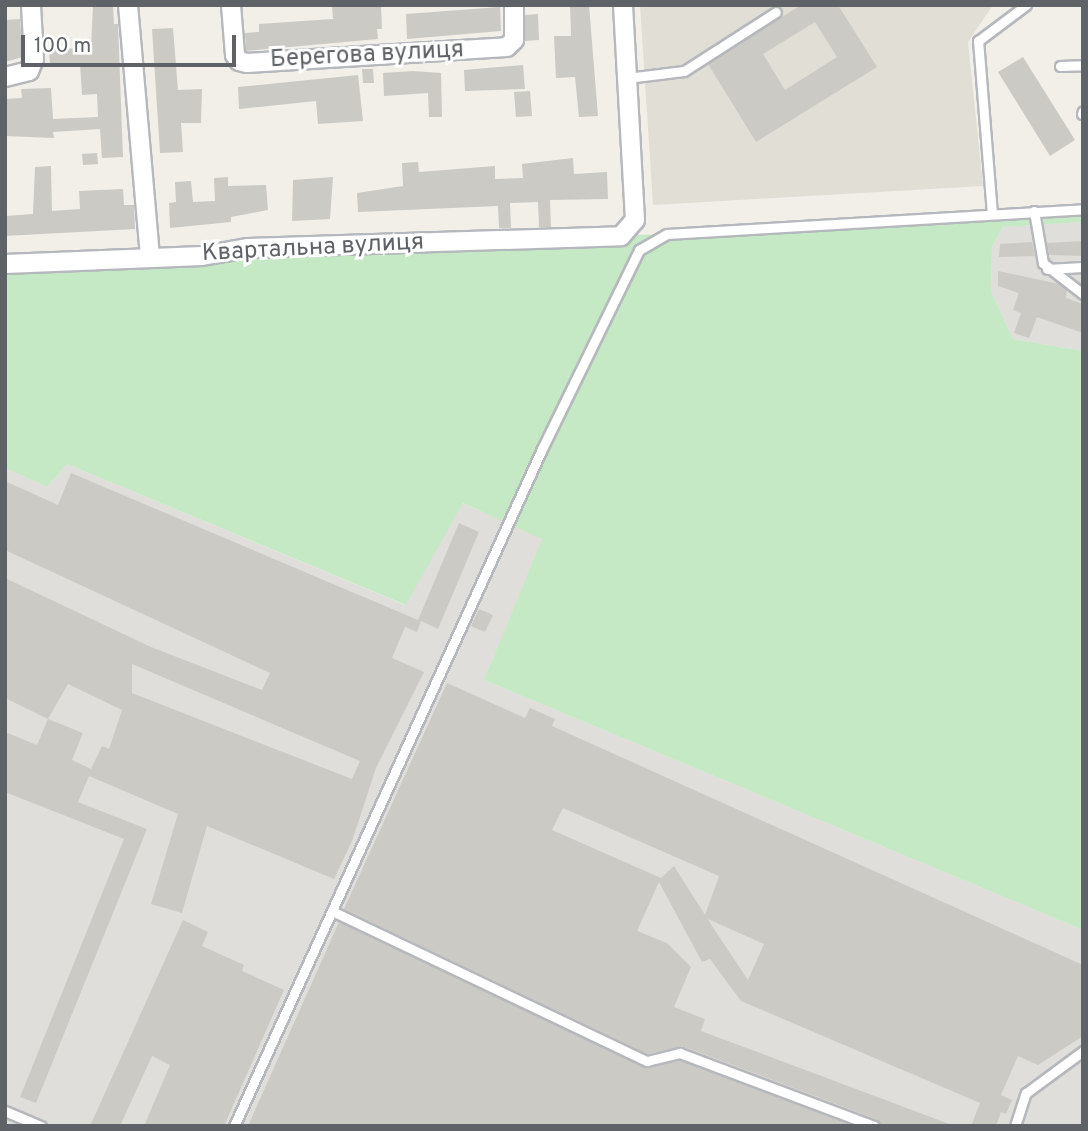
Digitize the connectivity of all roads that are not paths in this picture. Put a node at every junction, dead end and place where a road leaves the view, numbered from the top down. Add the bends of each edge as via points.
1 (31, 5) edge
2 (128, 5) edge
3 (231, 5) edge
4 (514, 5) edge
5 (623, 5) edge
6 (1026, 5) edge
7 (776, 12) dead end
8 (1083, 65) edge
9 (1060, 66) dead end
10 (5, 77) edge
11 (627, 78) junction
12 (1083, 209) edge
13 (1034, 211) junction
14 (992, 214) junction
15 (150, 258) junction
16 (5, 264) edge
17 (1083, 267) edge
18 (1048, 269) junction
19 (1083, 294) edge
20 (332, 911) junction
21 (1083, 1051) edge
22 (5, 1111) edge
23 (41, 1126) edge
24 (234, 1126) edge
25 (874, 1126) edge
26 (1015, 1126) edge

1 - 10 street via 34,59 29,71
2 - 15 street
3 - 4 street, Берегова вулиця via 235,55 247,62 507,47 514,40
5 - 11 street
6 - 14 lane via 978,41
7 - 11 lane via 684,71
8 - 9 lane
11 - 15 street, Квартальна вулиця via 635,220 621,236 247,248
12 - 13 lane
13 - 14 lane
13 - 18 lane
14 - 20 lane via 667,234 639,250 541,451
15 - 16 street, Квартальна вулиця
17 - 18 lane
18 - 19 lane
20 - 24 lane
20 - 25 lane via 647,1061 680,1053
21 - 26 lane via 1026,1093
22 - 23 lane

